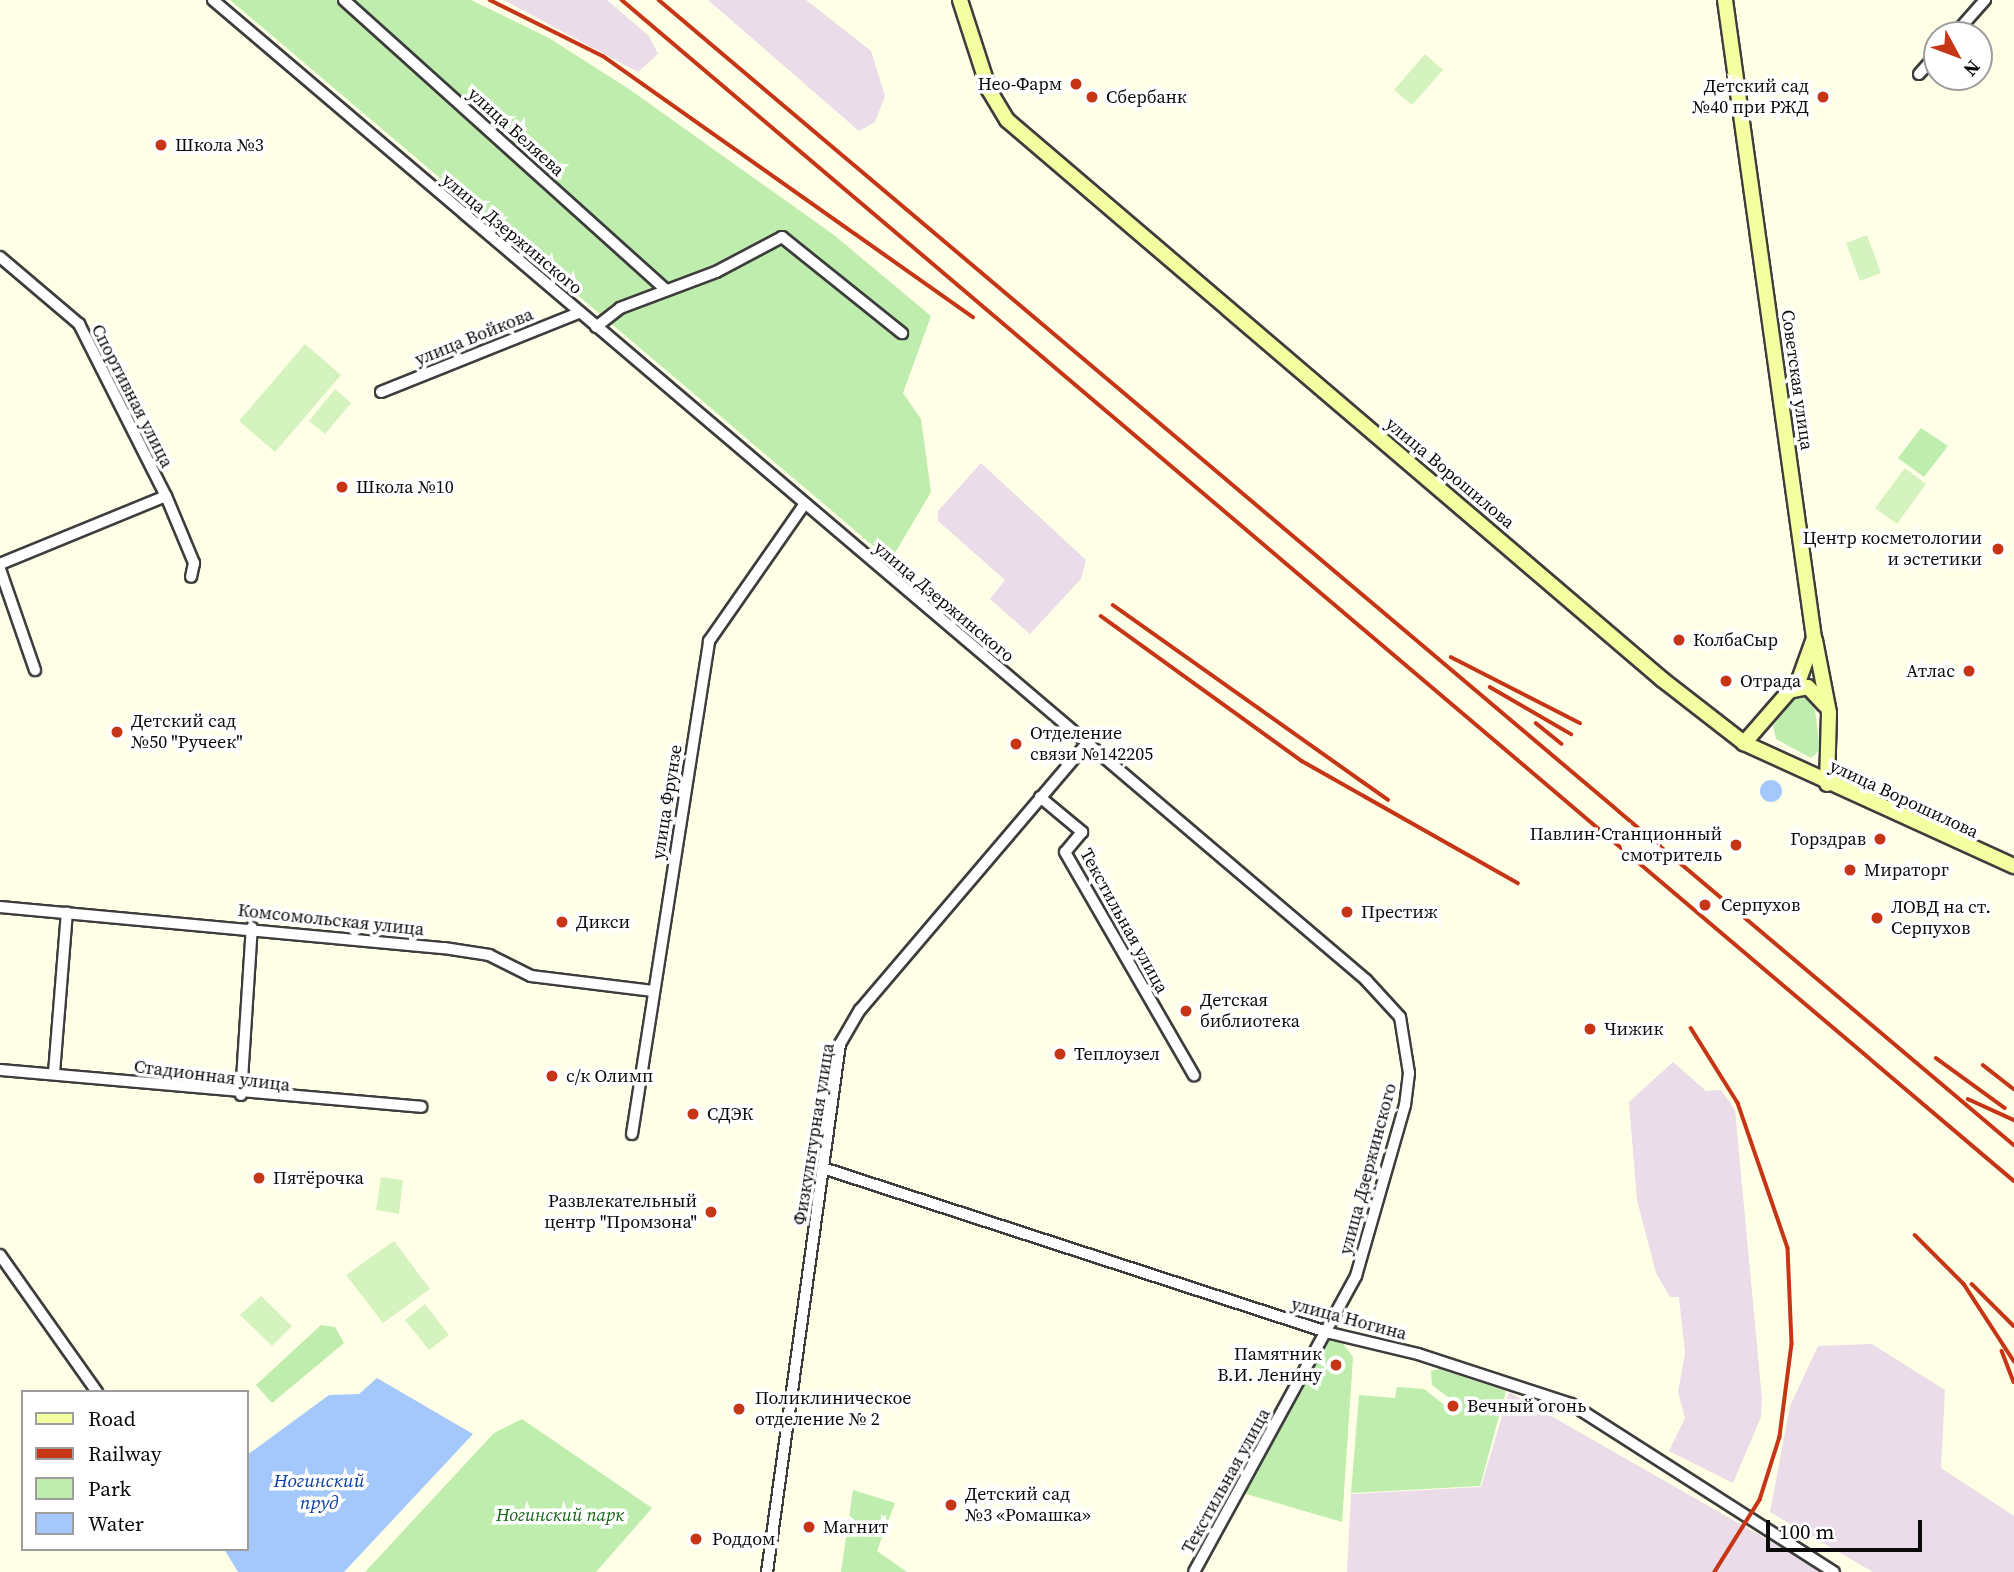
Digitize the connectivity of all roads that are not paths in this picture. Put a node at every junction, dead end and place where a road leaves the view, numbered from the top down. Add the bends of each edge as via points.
1 (213, 0) edge
2 (344, 0) edge
3 (960, 0) edge
4 (1725, 0) edge
5 (1984, 0) edge
6 (1966, 21) edge
7 (1923, 70) edge
8 (1919, 75) dead end
9 (0, 257) edge
10 (665, 289) junction
11 (579, 313) junction
12 (596, 327) junction
13 (902, 333) dead end
14 (381, 392) dead end
15 (166, 496) junction
16 (804, 505) junction
17 (0, 567) edge
18 (191, 577) dead end
19 (1814, 638) junction
20 (35, 670) dead end
21 (1787, 692) junction
22 (1829, 713) junction
23 (1087, 743) junction
24 (1744, 743) junction
25 (1827, 784) junction
26 (1040, 797) junction
27 (2014, 866) edge
28 (0, 907) edge
29 (67, 913) junction
30 (252, 926) junction
31 (653, 990) junction
32 (0, 1070) edge
33 (54, 1073) junction
34 (1194, 1075) dead end
35 (241, 1095) junction
36 (421, 1107) dead end
37 (632, 1134) dead end
38 (823, 1168) junction
39 (0, 1255) edge
40 (1329, 1333) junction
41 (96, 1390) edge
42 (767, 1572) edge
43 (1194, 1572) edge
44 (1833, 1572) edge

1 - 11 street, улица Дзержинского
2 - 10 street, улица Беляева
3 - 24 main road, улица Ворошилова via 989,90 1007,120
4 - 19 main road, Советская улица
5 - 6 street
7 - 8 street
9 - 15 street, Спортивная улица via 79,324
10 - 12 street via 620,308
10 - 13 street via 787,237
11 - 12 street, улица Дзержинского
11 - 14 street, улица Войкова
12 - 16 street, улица Дзержинского
15 - 17 street
15 - 18 street, Спортивная улица via 194,562
16 - 23 street, улица Дзержинского
16 - 31 street, улица Фрунзе via 709,642
17 - 20 street
19 - 21 main road, Советская улица via 1804,671
19 - 22 main road
21 - 22 main road via 1816,690
21 - 24 main road, Советская улица
22 - 25 main road
23 - 26 street, Физкультурная улица
23 - 40 street, улица Дзержинского via 1366,980 1400,1017 1409,1073 1405,1104 1356,1276
24 - 25 main road, улица Ворошилова
25 - 27 main road, улица Ворошилова
26 - 34 street, Текстильная улица via 1082,832 1065,852
26 - 38 street, Физкультурная улица via 860,1010 840,1044
28 - 29 street, Комсомольская улица
29 - 30 street, Комсомольская улица
29 - 33 street
30 - 31 street, Комсомольская улица via 489,955 531,976
30 - 35 street
31 - 37 street, улица Фрунзе
32 - 33 street, Стадионная улица
33 - 35 street, Стадионная улица
35 - 36 street, Стадионная улица
38 - 40 street, улица Ногина
38 - 42 street, Физкультурная улица
39 - 41 street
40 - 43 street, Текстильная улица
40 - 44 street, улица Ногина via 1418,1354 1571,1404

